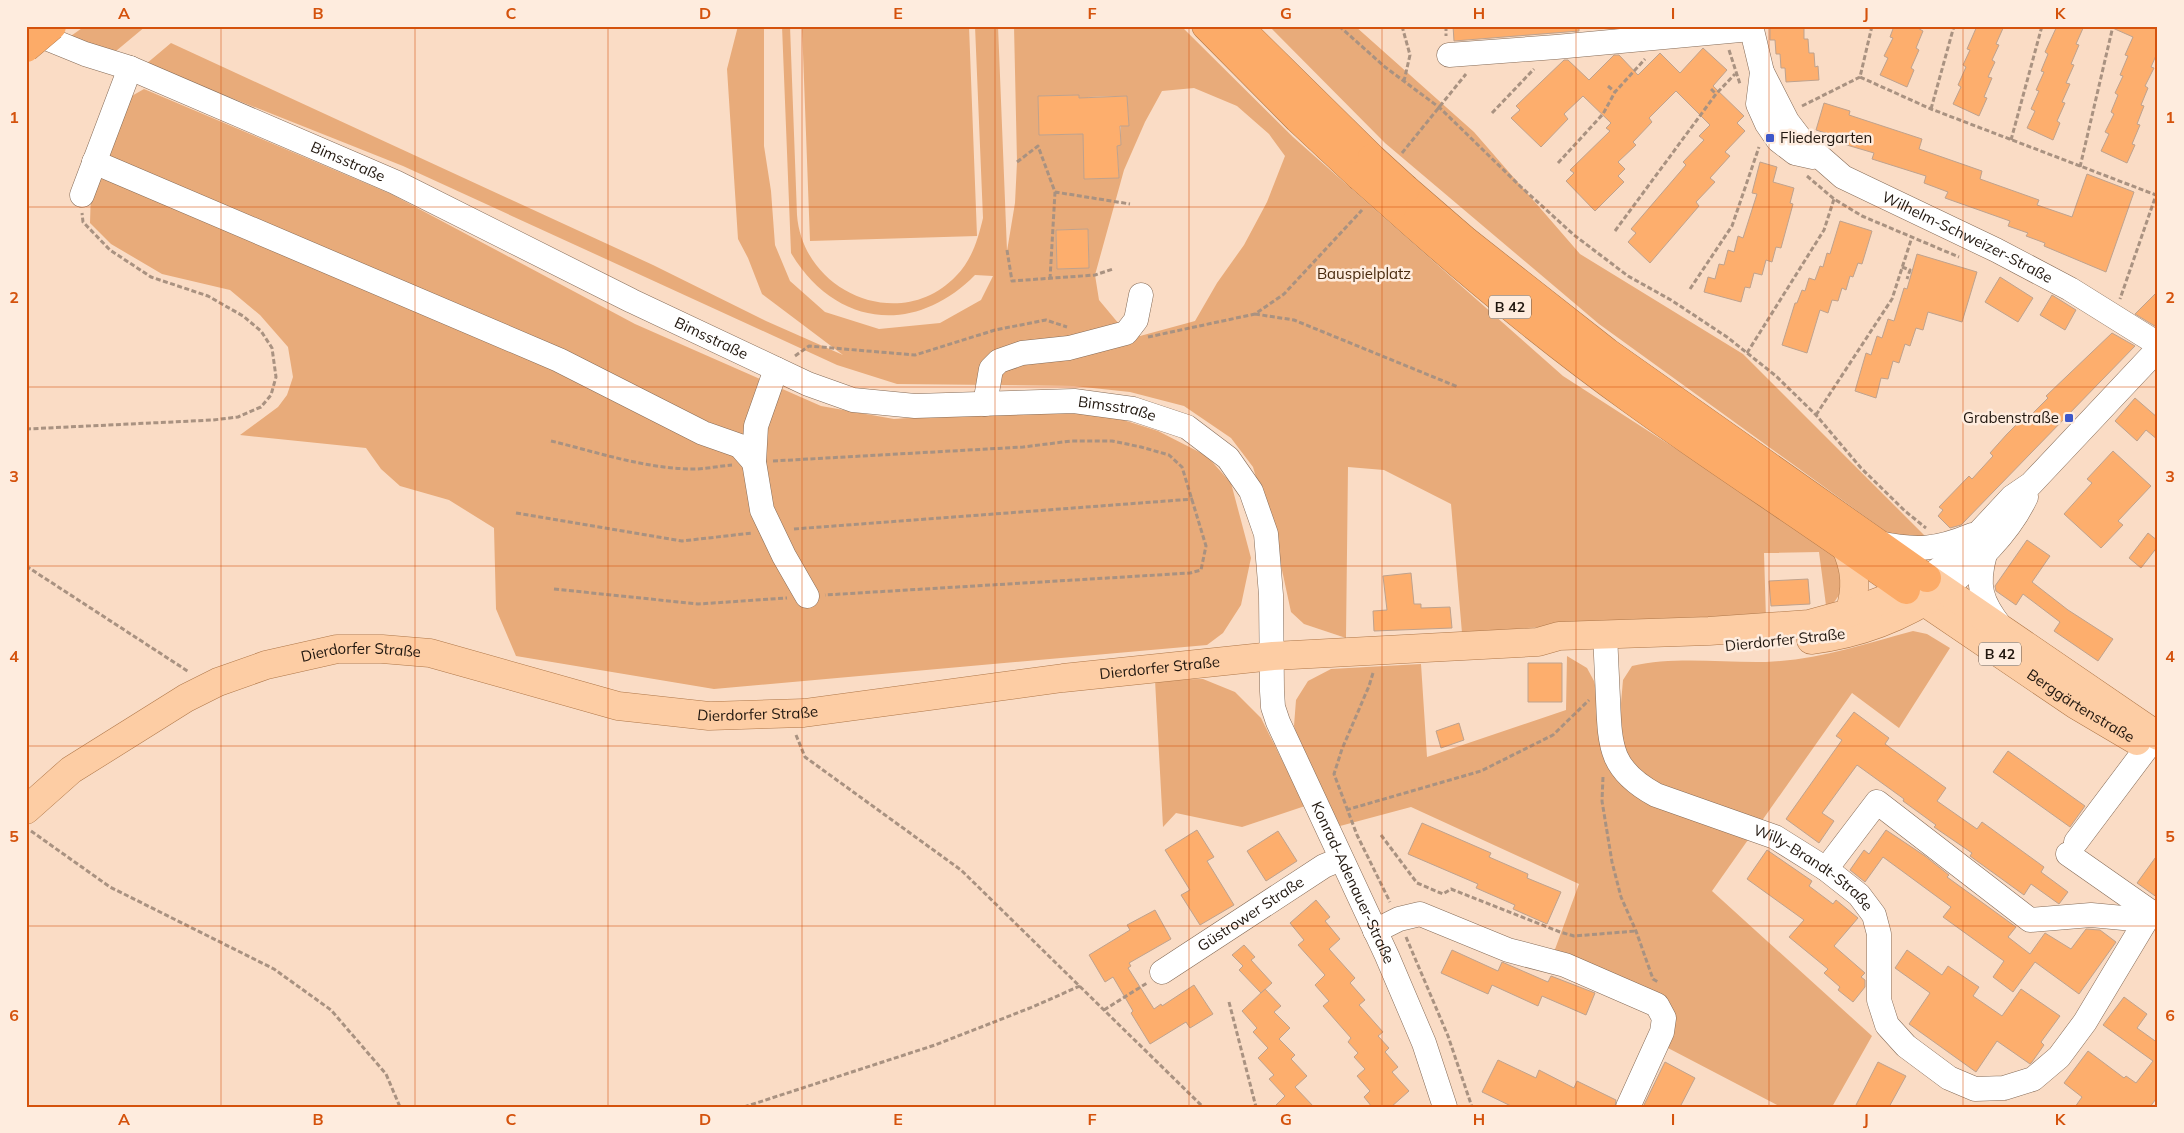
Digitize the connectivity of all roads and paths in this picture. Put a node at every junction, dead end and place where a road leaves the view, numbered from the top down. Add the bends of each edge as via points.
1 (52, 26) edge
2 (1206, 26) edge
3 (1238, 26) edge
4 (1339, 26) edge
5 (1402, 26) edge
6 (1872, 26) edge
7 (1954, 26) edge
8 (2042, 26) edge
9 (2113, 26) edge
10 (1751, 28) edge
11 (26, 30) edge
12 (1661, 37) junction
13 (1556, 47) junction
14 (26, 48) edge
15 (1480, 52) junction
16 (1448, 55) dead end
17 (130, 68) junction
18 (1735, 74) dead end
19 (1860, 78) junction
20 (1404, 80) junction
21 (1608, 86) dead end
22 (1711, 90) dead end
23 (1614, 92) junction
24 (1716, 94) junction
25 (1440, 108) junction
26 (1931, 110) junction
27 (1492, 113) dead end
28 (1777, 122) junction
29 (2011, 140) junction
30 (1402, 153) dead end
31 (94, 162) junction
32 (1016, 162) dead end
33 (1558, 163) dead end
34 (1366, 167) junction
35 (2080, 167) junction
36 (1055, 192) junction
37 (82, 195) joint
38 (1400, 198) junction
39 (1834, 199) dead end
40 (1130, 204) dead end
41 (1362, 210) dead end
42 (1615, 231) dead end
43 (1912, 237) dead end
44 (1007, 250) dead end
45 (1902, 267) junction
46 (1113, 269) dead end
47 (1050, 279) junction
48 (1908, 279) dead end
49 (1690, 289) dead end
50 (1141, 295) dead end
51 (1255, 314) junction
52 (2114, 316) junction
53 (1126, 333) junction
54 (1101, 339) junction
55 (2158, 344) edge
56 (2158, 349) edge
57 (1747, 353) junction
58 (776, 369) junction
59 (1458, 387) dead end
60 (985, 404) junction
61 (1816, 415) junction
62 (26, 429) edge
63 (551, 441) dead end
64 (754, 462) junction
65 (1193, 499) junction
66 (516, 513) dead end
67 (773, 531) junction
68 (1876, 542) junction
69 (1983, 543) junction
70 (1845, 546) junction
71 (1936, 548) junction
72 (26, 566) edge
73 (554, 588) dead end
74 (1925, 590) junction
75 (807, 596) junction
76 (1849, 613) junction
77 (2004, 630) junction
78 (1606, 643) junction
79 (1374, 651) junction
80 (1273, 656) junction
81 (204, 689) junction
82 (1608, 693) junction
83 (788, 714) junction
84 (2155, 741) edge
85 (1615, 756) junction
86 (26, 810) edge
87 (1346, 810) junction
88 (1324, 817) junction
89 (26, 828) edge
90 (1381, 835) dead end
91 (1341, 859) junction
92 (1826, 869) junction
93 (2151, 916) edge
94 (1399, 920) junction
95 (1375, 930) junction
96 (1636, 930) junction
97 (1162, 972) joint
98 (1660, 985) dead end
99 (1080, 986) junction
100 (1230, 1002) dead end
101 (1104, 1010) junction
102 (400, 1107) edge
103 (744, 1107) edge
104 (1203, 1107) edge
105 (1256, 1107) edge
106 (1445, 1107) edge
107 (1472, 1107) edge
108 (1628, 1107) edge

1 - 14 highway, bridge
2 - 34 highway, B 42 via 1298,119
3 - 34 highway, B 42
4 - 20 path
5 - 20 path via 1410,55
6 - 19 path
7 - 26 path
8 - 29 path
9 - 35 path
10 - 12 street
10 - 28 street, Wilhelm-Schweizer-Straße
11 - 17 street, Bimsstraße
12 - 13 street
12 - 23 path via 1652,52
13 - 15 street
13 - 27 path
15 - 16 street
15 - 25 path
17 - 31 street
17 - 58 street, Bimsstraße via 395,182
18 - 24 path
19 - 26 path
19 - 28 path
20 - 25 path
21 - 23 path
22 - 24 path
23 - 33 path via 1603,114
24 - 42 path
25 - 30 path
25 - 57 path via 1574,235 1628,276 1671,300
26 - 29 path
28 - 49 path via 1762,136 1732,226
28 - 52 street, Wilhelm-Schweizer-Straße via 1843,177 1996,250
29 - 35 path
31 - 37 street
31 - 64 street via 559,360 703,433 740,446
32 - 36 path via 1038,146
34 - 38 highway, B 42, bridge
35 - 52 path via 2156,195
36 - 40 path
36 - 47 path
37 - 62 path via 82,222 110,250 151,277 208,296 262,331 272,348 276,377 271,395 261,407 238,417
38 - 68 highway, B 42 via 1466,241 1572,326
38 - 70 highway, B 42 via 1470,274 1565,351
39 - 57 path via 1824,230
41 - 51 path via 1284,294
43 - 45 path, Wilhelm-Schweizer-Straße
44 - 47 path via 1012,281
45 - 48 path via 1910,270
45 - 61 path, Wilhelm-Schweizer-Straße via 1892,299
46 - 47 path via 1095,275
50 - 53 street via 1136,320
51 - 53 path via 1150,338
51 - 59 path via 1294,320
52 - 55 street, Wilhelm-Schweizer-Straße
53 - 54 street
54 - 58 path via 1046,320 995,330 915,355 810,346
54 - 60 street via 1069,348 1022,353 999,361 991,369
56 - 69 street, Dierdorfer Straße via 2031,484 2012,497
57 - 61 path
58 - 60 street, Bimsstraße via 853,400 915,406
58 - 64 street via 756,426
60 - 80 street, Bimsstraße via 1074,401 1133,409 1187,427 1228,458 1251,491 1266,534
61 - 71 path via 1868,474 1905,511 1922,523 1931,533
63 - 64 path via 677,468
64 - 65 path via 1112,441 1169,455 1182,467
64 - 67 street via 762,510
65 - 67 path
65 - 75 path via 1206,546 1201,570 1196,572
66 - 67 path via 682,541
67 - 75 street
68 - 71 street via 1909,549
68 - 74 highway, B 42
69 - 71 street
69 - 74 street, Dierdorfer Straße via 1946,565
69 - 77 street via 1980,588 1987,608
70 - 74 highway, B 42
70 - 76 main road via 1855,575
72 - 81 path via 186,669
73 - 75 path via 698,604
74 - 76 main road, Dierdorfer Straße
74 - 77 main road, Berggärtenstraße / B 42
74 - 78 main road, Dierdorfer Straße via 1879,625 1840,636 1715,648
74 - 84 main road, Berggärtenstraße / B 42 via 2076,705
76 - 78 main road, Dierdorfer Straße via 1809,624
77 - 84 main road, Berggärtenstraße / B 42
78 - 79 main road, Dierdorfer Straße via 1559,636 1538,642
78 - 82 street, Willy-Brandt-Straße
79 - 80 main road, Dierdorfer Straße
79 - 87 path via 1370,686 1334,774
80 - 83 main road, Dierdorfer Straße via 1063,678
80 - 88 street, Konrad-Adenauer-Straße via 1275,714
81 - 83 main road, Dierdorfer Straße via 266,665 337,649 382,649 430,653 618,706 709,716
81 - 86 main road, Dierdorfer Straße via 71,770
82 - 85 street, Willy-Brandt-Straße via 1609,739
82 - 87 path via 1591,698 1553,735 1481,771
83 - 99 path via 805,757 961,870
84 - 93 street via 2072,848
85 - 92 street, Willy-Brandt-Straße via 1625,772 1656,795 1774,837
85 - 96 path via 1603,770 1602,801 1622,904
87 - 88 path
87 - 94 path
88 - 91 street, Konrad-Adenauer-Straße
89 - 102 path via 110,887 274,970 331,1010 386,1074
90 - 96 path via 1417,883 1443,894 1451,889 1574,936
91 - 95 street, Konrad-Adenauer-Straße
91 - 97 street, Güstrower Straße via 1324,866
92 - 93 street via 1877,802 2030,920 2091,915
92 - 93 street, Willy-Brandt-Straße via 1859,895 1874,915 1879,934 1879,1000 1886,1026 1906,1046 1949,1078 1975,1089 2004,1088 2033,1079 2059,1057 2085,1022
94 - 95 street
94 - 107 path via 1448,1036
94 - 108 street via 1420,914 1508,950 1565,965 1657,1004 1664,1018 1662,1032
95 - 106 street, Konrad-Adenauer-Straße via 1424,1043
96 - 98 path via 1653,978
97 - 101 path
99 - 101 path
99 - 103 path via 934,1045
100 - 105 path
101 - 104 path

